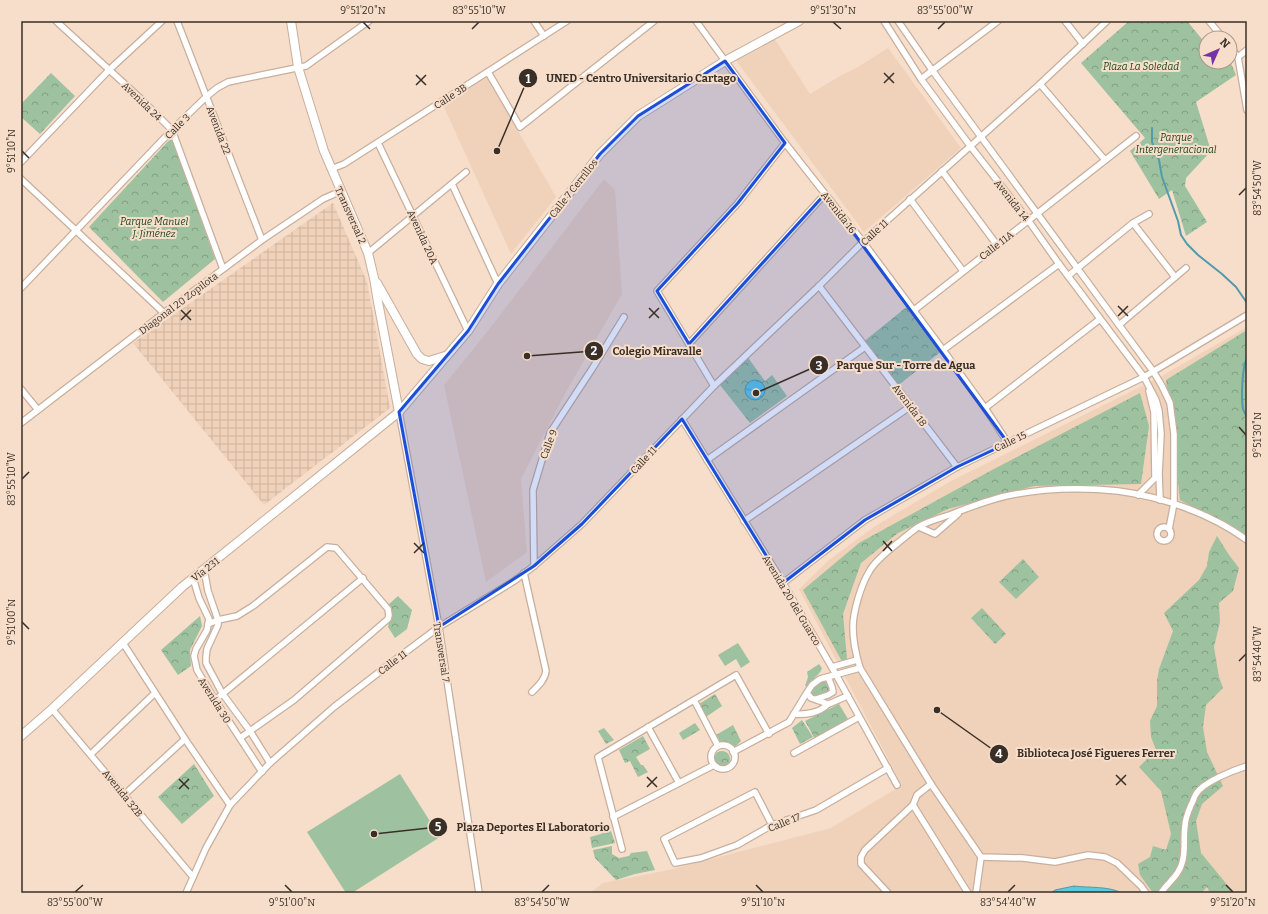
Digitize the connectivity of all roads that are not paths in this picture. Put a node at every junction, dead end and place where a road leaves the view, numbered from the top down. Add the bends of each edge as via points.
1 (56, 21) edge
2 (162, 21) edge
3 (177, 21) edge
4 (291, 21) edge
5 (369, 21) edge
6 (534, 21) edge
7 (568, 21) edge
8 (654, 21) edge
9 (696, 21) edge
10 (799, 21) edge
11 (884, 21) edge
12 (898, 21) edge
13 (998, 21) edge
14 (1065, 21) edge
15 (1107, 21) edge
16 (1209, 21) edge
17 (1216, 30) edge
18 (544, 36) junction
19 (1083, 44) junction
20 (1247, 50) edge
21 (1238, 57) joint
22 (725, 61) junction
23 (298, 68) junction
24 (109, 70) junction
25 (932, 70) junction
26 (488, 72) junction
27 (921, 79) junction
28 (1040, 84) junction
29 (206, 97) junction
30 (1247, 110) edge
31 (172, 130) junction
32 (1136, 136) dead end
33 (981, 137) junction
34 (378, 142) junction
35 (785, 143) junction
36 (971, 147) junction
37 (1105, 160) junction
38 (21, 162) edge
39 (331, 169) junction
40 (942, 171) junction
41 (466, 172) dead end
42 (21, 179) edge
43 (452, 184) junction
44 (340, 191) junction
45 (825, 194) junction
46 (910, 199) junction
47 (1038, 213) junction
48 (1149, 214) dead end
49 (413, 217) junction
50 (1028, 220) junction
51 (1133, 223) junction
52 (76, 231) junction
53 (262, 240) junction
54 (863, 242) junction
55 (997, 245) junction
56 (368, 253) junction
57 (1059, 264) junction
58 (1078, 268) junction
59 (1186, 268) dead end
60 (223, 269) junction
61 (963, 271) junction
62 (1068, 276) junction
63 (1175, 277) junction
64 (374, 278) junction
65 (498, 284) junction
66 (819, 286) junction
67 (21, 288) edge
68 (913, 310) junction
69 (164, 313) junction
70 (1247, 315) edge
71 (624, 317) dead end
72 (1100, 319) junction
73 (1119, 325) junction
74 (468, 331) junction
75 (689, 344) junction
76 (865, 347) junction
77 (943, 350) junction
78 (447, 355) junction
79 (1153, 371) junction
80 (1144, 377) junction
81 (1147, 384) junction
82 (714, 386) junction
83 (21, 389) edge
84 (910, 406) junction
85 (985, 408) junction
86 (38, 410) junction
87 (398, 412) junction
88 (682, 419) junction
89 (21, 423) edge
90 (1008, 443) junction
91 (707, 460) junction
92 (957, 466) junction
93 (1138, 495) junction
94 (1160, 500) junction
95 (1174, 504) junction
96 (962, 510) junction
97 (744, 521) junction
98 (919, 527) junction
99 (1170, 529) dead end
100 (1247, 540) edge
101 (534, 566) junction
102 (204, 569) junction
103 (524, 574) junction
104 (193, 578) junction
105 (363, 578) junction
106 (783, 583) junction
107 (218, 620) junction
108 (208, 624) junction
109 (439, 627) junction
110 (123, 643) junction
111 (857, 660) junction
112 (832, 667) junction
113 (860, 668) junction
114 (836, 675) junction
115 (828, 677) junction
116 (532, 692) dead end
117 (222, 693) junction
118 (806, 693) junction
119 (155, 694) junction
120 (848, 696) junction
121 (816, 699) junction
122 (215, 700) junction
123 (694, 700) junction
124 (828, 704) junction
125 (52, 709) junction
126 (794, 714) junction
127 (859, 717) junction
128 (648, 727) junction
129 (250, 731) junction
130 (768, 734) junction
131 (21, 736) edge
132 (240, 738) junction
133 (185, 739) junction
134 (718, 746) junction
135 (733, 752) junction
136 (794, 753) dead end
137 (91, 754) junction
138 (270, 763) junction
139 (714, 765) junction
140 (1247, 766) edge
141 (888, 768) junction
142 (262, 772) junction
143 (679, 783) junction
144 (931, 784) junction
145 (897, 785) dead end
146 (124, 795) junction
147 (230, 805) junction
148 (914, 805) junction
149 (613, 817) junction
150 (772, 825) junction
151 (622, 849) dead end
152 (982, 857) junction
153 (193, 877) junction
154 (186, 893) edge
155 (479, 893) edge
156 (888, 893) edge
157 (968, 893) edge
158 (976, 893) edge
159 (1146, 893) edge
160 (1161, 893) edge

1 - 24 street, Avenida 24
2 - 24 street
3 - 29 street, Avenida 22
4 - 23 main road, Transversal 2
5 - 23 street, Calle 3 via 309,64
6 - 18 street
7 - 18 street, Calle 3B
8 - 26 street via 520,127
9 - 22 street, Avenida 16
10 - 22 main road, Calle 7 Cerrillos
11 - 27 street, Avenida 14
12 - 25 street, Avenida 14
13 - 25 street
14 - 19 street
15 - 19 street, Calle 11
16 - 17 street
18 - 26 street, Calle 3B
19 - 28 street, Calle 11
20 - 21 street
21 - 30 street
22 - 35 street, Avenida 16
22 - 65 main road, Calle 7 Cerrillos via 638,116 600,154
23 - 29 street, Calle 3 via 228,82
23 - 39 main road, Transversal 2
24 - 31 street, Avenida 24
24 - 38 street
25 - 27 street
25 - 33 street, Avenida 14
26 - 34 street, Calle 3B
27 - 36 street, Avenida 14
28 - 33 street, Calle 11
28 - 37 street
29 - 31 street, Calle 3
29 - 53 street, Avenida 22
31 - 52 street, Calle 3
31 - 60 street, Avenida 24
32 - 37 street, Calle 11A
33 - 36 street, Calle 11
33 - 47 street, Avenida 14
34 - 39 street, Calle 3B via 344,164
34 - 49 street, Avenida 20A
35 - 45 street, Avenida 16
35 - 75 street via 738,203 657,291
36 - 40 street, Calle 11
36 - 50 street, Avenida 14
37 - 47 street, Calle 11A
39 - 44 main road, Transversal 2
40 - 46 street, Calle 11
40 - 55 street
41 - 43 street
42 - 52 street
43 - 49 street
43 - 65 street
44 - 53 street, Diagonal 20 Zopilota via 323,199
44 - 56 main road, Transversal 2
45 - 54 street, Avenida 16
45 - 75 street
46 - 54 street, Calle 11
46 - 61 street
47 - 50 street, Calle 11A
47 - 58 street, Avenida 14
48 - 51 street
49 - 56 street
49 - 74 street, Avenida 20A
50 - 55 street, Calle 11A
50 - 57 street, Avenida 14
51 - 58 street
51 - 63 street
52 - 67 street, Calle 3
52 - 69 street
53 - 60 street, Diagonal 20 Zopilota
54 - 66 street, Calle 11
54 - 68 street, Avenida 16
55 - 61 street, Calle 11A
56 - 64 main road, Transversal 2
57 - 62 street, Avenida 14
57 - 77 street
58 - 62 street
58 - 73 street, Avenida 14
59 - 63 street
60 - 69 street, Diagonal 20 Zopilota
61 - 68 street, Calle 11A
62 - 72 street, Avenida 14
63 - 73 street
64 - 78 main road via 417,354 429,361
64 - 87 main road, Transversal 2
65 - 74 main road, Calle 7 Cerrillos
66 - 76 street, Avenida 18
66 - 82 street, Calle 11
68 - 77 street, Avenida 16
69 - 86 street, Diagonal 20 Zopilota
70 - 79 street, Calle 15
71 - 101 street, Calle 9 via 550,434 532,490
72 - 80 street, Avenida 14
72 - 85 street
73 - 79 street, Avenida 14
74 - 78 main road, Calle 7 Cerrillos
75 - 82 street
76 - 84 street, Avenida 18
76 - 91 street
77 - 85 street, Avenida 16
78 - 87 main road, Calle 7 Cerrillos
79 - 80 street, Calle 15
79 - 95 street, Avenida 14 via 1170,403 1174,434
80 - 81 street, Avenida 14
80 - 90 street, Calle 15
81 - 93 street via 1154,412 1155,478
81 - 94 street via 1159,411
82 - 88 street, Calle 11
83 - 86 street
84 - 92 street, Avenida 18
84 - 97 street
85 - 90 street, Avenida 16
86 - 89 street, Diagonal 20 Zopilota
87 - 102 main road, Vía 231
87 - 109 street, Transversal 7
88 - 91 street, Avenida 20 del Guarco
88 - 101 street, Calle 11 via 582,524
90 - 92 street, Calle 15
91 - 97 street, Avenida 20 del Guarco
92 - 106 street, Calle 15 via 865,520
93 - 94 street
93 - 96 street via 1118,491 1067,488 1006,496
94 - 95 street
95 - 99 street, Avenida 14
95 - 100 street via 1219,523
96 - 98 street
96 - 98 street via 935,534
97 - 106 street, Avenida 20 del Guarco
98 - 111 street via 889,549 869,571 858,597 852,626
101 - 103 street, Calle 11
102 - 104 main road, Vía 231
102 - 107 street
103 - 109 street, Calle 11
103 - 116 street via 546,671
104 - 108 street via 209,619
104 - 110 main road, Vía 231
105 - 107 street via 336,548 327,546 253,606 237,616
105 - 117 street
105 - 129 street via 388,609 388,620 294,700
106 - 112 street, Avenida 20 del Guarco
107 - 108 street
107 - 117 street, Avenida 30 via 206,657 208,668
108 - 122 street, Avenida 30 via 194,656 197,670
109 - 138 street, Calle 11 via 334,707
109 - 155 street, Transversal 7
110 - 119 street
110 - 125 main road, Vía 231
111 - 112 street
111 - 113 street
112 - 114 street, Avenida 20 del Guarco
113 - 114 street
113 - 144 street
114 - 115 street
114 - 120 street, Avenida 20 del Guarco
115 - 118 street via 820,679
115 - 121 street via 833,692
117 - 122 street
117 - 129 street, Avenida 30
118 - 121 street
118 - 126 street
119 - 133 street
119 - 137 street
120 - 124 street
120 - 127 street, Avenida 20 del Guarco
121 - 124 street
122 - 132 street, Avenida 30
123 - 128 street
123 - 130 street via 736,675
123 - 134 street
124 - 126 street via 815,712
125 - 131 main road, Vía 231
125 - 137 street, Avenida 32B
126 - 130 street via 789,722
127 - 136 street
127 - 141 street, Avenida 20 del Guarco
128 - 143 street
128 - 149 street via 598,756
129 - 132 street
129 - 138 street, Avenida 30
130 - 135 street
132 - 142 street, Avenida 30
133 - 146 street
133 - 147 street
134 - 135 street via 729,747
134 - 139 street via 714,748 711,756
135 - 139 street via 731,766 724,769
137 - 146 street, Avenida 32B
138 - 142 street, Calle 11
139 - 143 street
140 - 160 street via 1208,783 1196,793 1184,826 1185,850 1182,864 1179,872
141 - 145 street, Avenida 20 del Guarco
141 - 150 street, Calle 17 via 816,810
142 - 147 street, Calle 11
143 - 149 street
144 - 148 street via 917,795
144 - 152 street
146 - 153 street, Avenida 32B
147 - 153 street, Calle 11
148 - 156 street via 865,850 861,857 861,864
148 - 157 street
149 - 151 street
150 - 150 street, Calle 17 via 736,845 701,858 675,863 664,839 755,792
152 - 158 street
152 - 159 street via 1055,862 1088,855 1105,857 1117,863
153 - 154 street, Calle 11

